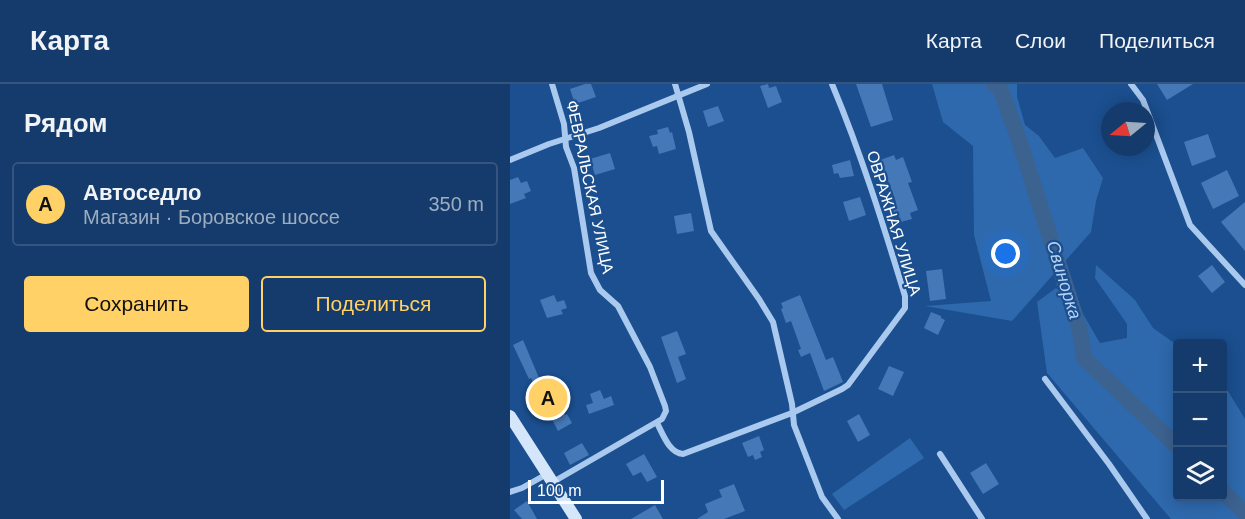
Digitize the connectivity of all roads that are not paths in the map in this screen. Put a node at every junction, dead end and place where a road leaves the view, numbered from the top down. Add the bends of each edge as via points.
1 (552, 84) edge
2 (675, 84) edge
3 (707, 84) edge
4 (832, 84) edge
5 (1131, 84) edge
6 (679, 96) junction
7 (564, 140) junction
8 (510, 160) edge
9 (1245, 285) edge
10 (1045, 379) dead end
11 (792, 413) junction
12 (510, 416) edge
13 (659, 421) junction
14 (940, 454) dead end
15 (550, 478) junction
16 (510, 492) edge
17 (576, 519) edge
18 (838, 519) edge
19 (982, 519) edge
20 (1147, 519) edge

1 - 7 street, ФЕВРАЛЬСКАЯ УЛИЦА via 564,124
2 - 6 street
3 - 6 street
4 - 11 street, ОВРАЖНАЯ УЛИЦА via 875,197 906,302 900,316 848,385
5 - 9 street via 1143,100 1190,225
6 - 7 street
6 - 11 street via 708,223 773,322
7 - 8 street
7 - 13 street, ФЕВРАЛЬСКАЯ УЛИЦА via 574,168 591,273 600,290 618,306 650,367 666,411
10 - 20 street
11 - 13 street, ОВРАЖНАЯ УЛИЦА via 683,454 670,446
11 - 18 street via 822,497
12 - 15 main road
13 - 15 street
14 - 19 street
15 - 16 street
15 - 17 main road

